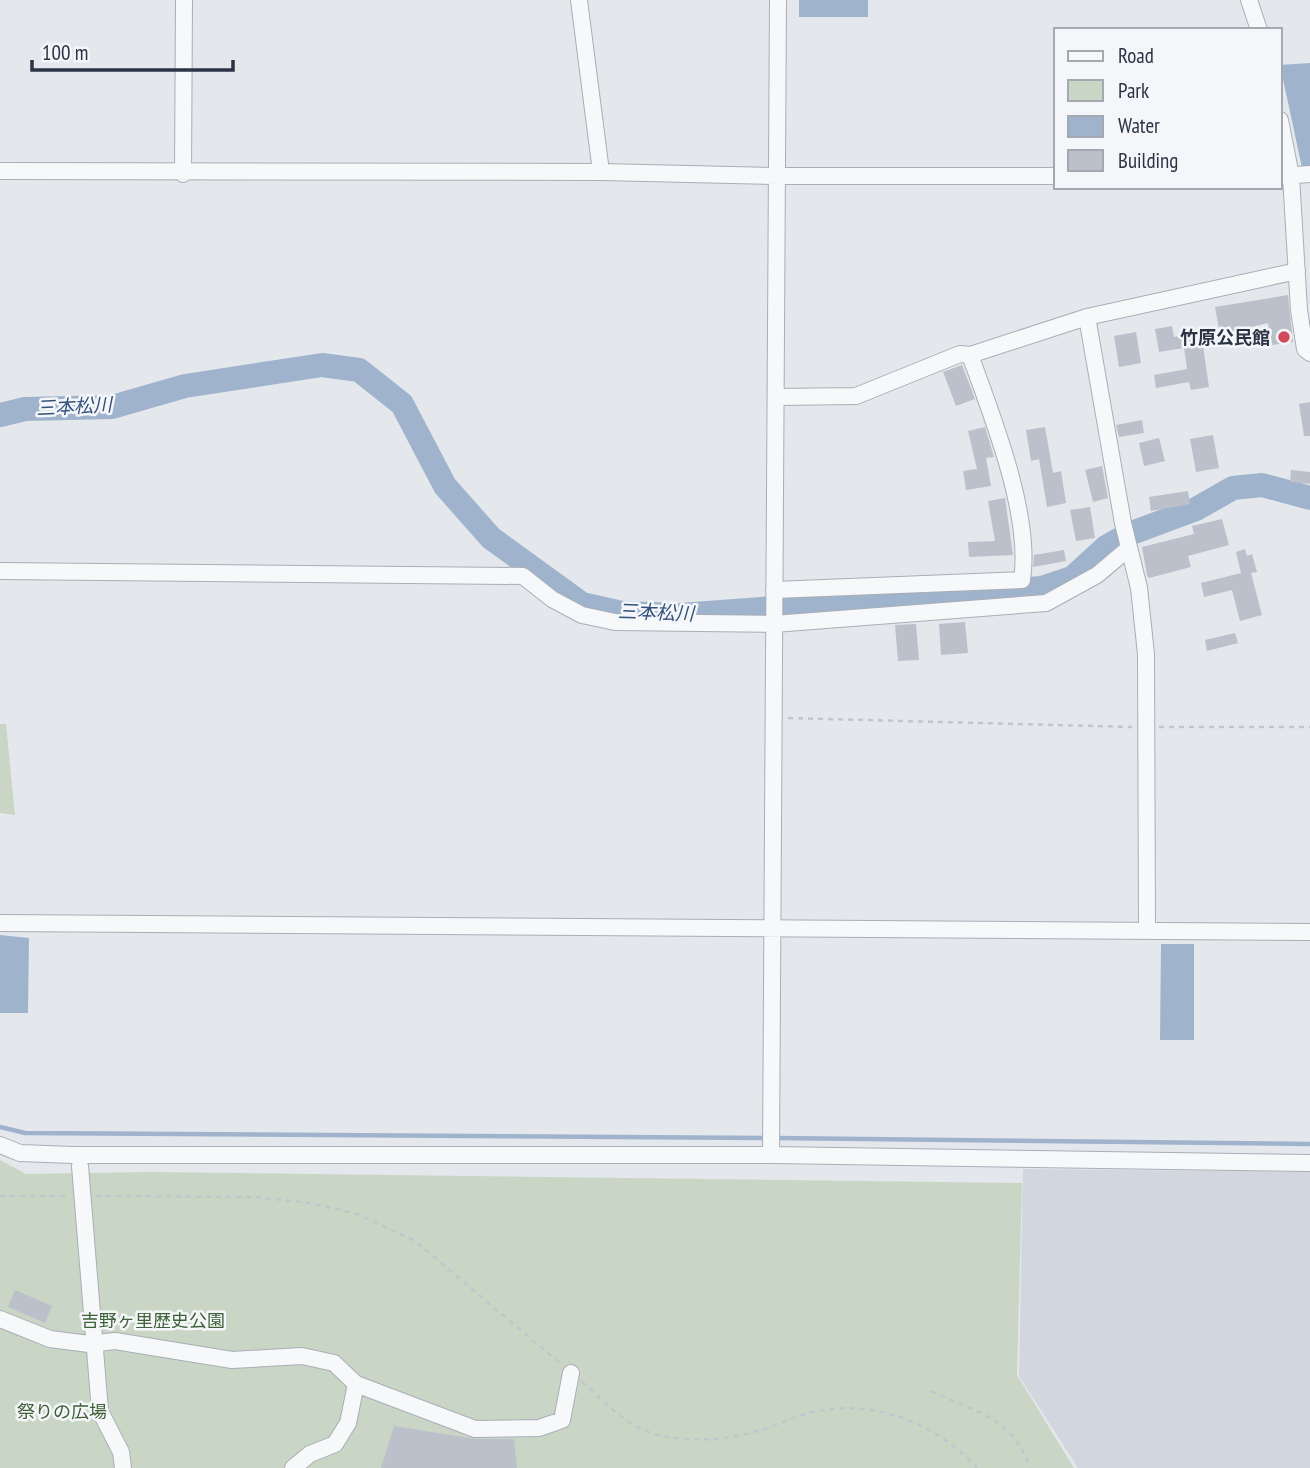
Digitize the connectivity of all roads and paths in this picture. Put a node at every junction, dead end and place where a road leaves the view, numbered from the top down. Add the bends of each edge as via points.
1 (184, 0) edge
2 (579, 0) edge
3 (778, 0) edge
4 (1249, 0) edge
5 (1258, 28) edge
6 (1282, 139) edge
7 (0, 172) edge
8 (601, 172) junction
9 (183, 174) junction
10 (1310, 174) edge
11 (776, 176) junction
12 (1054, 176) edge
13 (1286, 176) edge
14 (1297, 271) junction
15 (1087, 317) junction
16 (1309, 345) edge
17 (970, 355) junction
18 (776, 397) junction
19 (1129, 548) junction
20 (0, 571) edge
21 (774, 590) junction
22 (774, 624) junction
23 (775, 717) junction
24 (1146, 727) junction
25 (1310, 727) edge
26 (0, 923) edge
27 (772, 927) junction
28 (1147, 931) junction
29 (1310, 932) edge
30 (0, 1145) edge
31 (771, 1155) junction
32 (1310, 1163) edge
33 (80, 1167) dead end
34 (0, 1196) edge
35 (83, 1196) junction
36 (0, 1319) edge
37 (94, 1343) junction
38 (571, 1373) junction
39 (356, 1384) junction
40 (931, 1391) dead end
41 (123, 1468) edge
42 (293, 1468) edge
43 (977, 1468) edge
44 (1030, 1468) edge

1 - 9 street
2 - 8 street
3 - 11 street
4 - 5 street
6 - 13 street
7 - 9 street
8 - 9 street
8 - 11 street
10 - 13 street
11 - 12 street
11 - 18 street
13 - 14 street
14 - 15 street
14 - 16 street via 1299,310
15 - 17 street
15 - 19 street
17 - 18 street via 960,354 856,396
17 - 21 street via 1012,481 1025,563 1022,580
18 - 21 street
19 - 22 street via 1097,575 1046,603
19 - 24 street via 1139,588 1146,654
20 - 22 street via 523,576 582,615 615,622
21 - 22 street
22 - 23 street
23 - 24 path
23 - 27 street
24 - 25 path
24 - 28 street
26 - 27 street
27 - 28 street
27 - 31 street
28 - 29 street
30 - 31 street via 20,1153 73,1155
31 - 32 street
33 - 35 street
34 - 35 path
35 - 37 street
35 - 38 path via 255,1197 357,1214 415,1241
36 - 37 street via 50,1339
37 - 39 street via 115,1341 232,1360 302,1356 334,1363
37 - 41 street via 100,1411 121,1452
38 - 39 street via 562,1420 539,1428 475,1429
38 - 43 path via 617,1413 650,1432 709,1440 845,1408 913,1420 958,1447
39 - 42 street via 348,1423 335,1444 310,1454
40 - 44 path via 1007,1428

